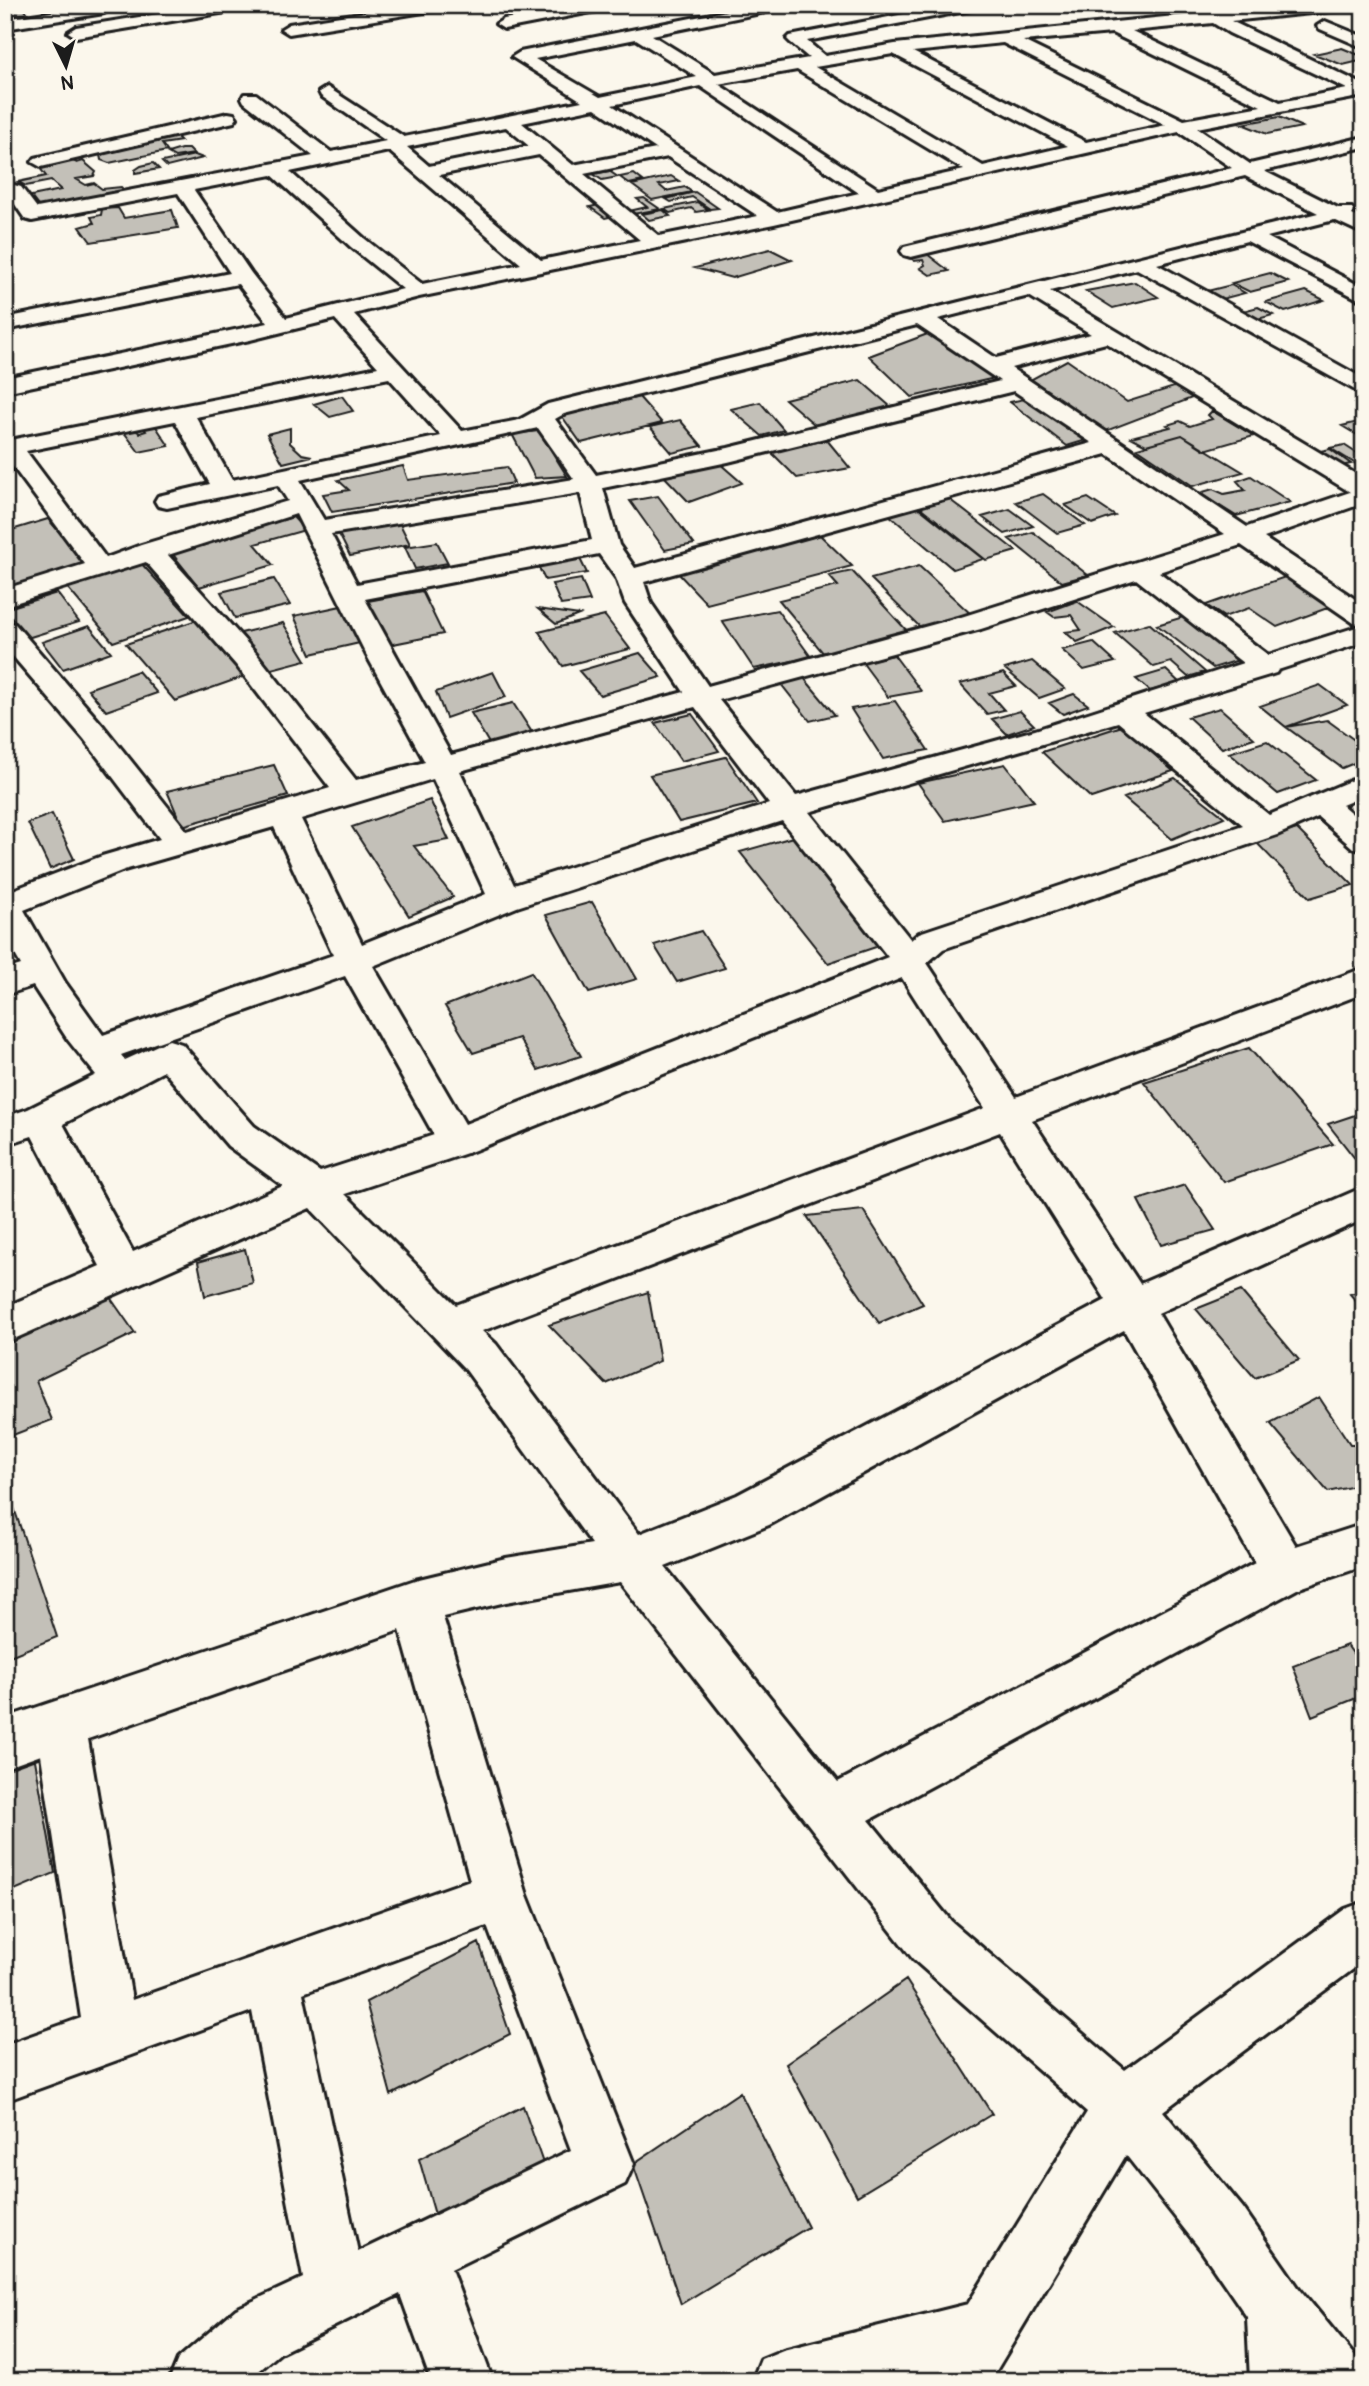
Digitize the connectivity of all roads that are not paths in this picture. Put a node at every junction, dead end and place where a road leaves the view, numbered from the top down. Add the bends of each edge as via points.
1 (244, 5) edge
2 (442, 5) edge
3 (607, 5) edge
4 (781, 5) edge
5 (1183, 5) edge
6 (1352, 5) edge
7 (113, 7) dead end
8 (982, 7) edge
9 (54, 10) edge
10 (1209, 18) junction
11 (1013, 23) dead end
12 (1364, 23) edge
13 (5, 24) edge
14 (1273, 29) dead end
15 (1118, 30) junction
16 (1234, 30) junction
17 (638, 33) junction
18 (1036, 34) junction
19 (1004, 38) junction
20 (303, 39) dead end
21 (1364, 43) edge
22 (895, 50) junction
23 (537, 53) junction
24 (822, 61) junction
25 (686, 63) junction
26 (800, 65) junction
27 (660, 68) dead end
28 (597, 81) dead end
29 (708, 81) junction
30 (571, 87) junction
31 (547, 91) dead end
32 (1363, 91) edge
33 (327, 92) dead end
34 (250, 98) dead end
35 (598, 103) junction
36 (1275, 106) junction
37 (482, 110) dead end
38 (228, 118) dead end
39 (397, 118) dead end
40 (372, 122) junction
41 (504, 122) junction
42 (192, 126) junction
43 (1182, 126) junction
44 (208, 142) dead end
45 (1364, 142) edge
46 (397, 144) junction
47 (543, 149) junction
48 (1086, 149) junction
49 (671, 151) junction
50 (80, 153) junction
51 (224, 157) dead end
52 (328, 159) junction
53 (41, 162) dead end
54 (100, 165) dead end
55 (276, 169) junction
56 (1245, 169) junction
57 (570, 171) junction
58 (979, 171) junction
59 (427, 172) junction
60 (242, 175) junction
61 (134, 177) dead end
62 (183, 187) junction
63 (38, 188) dead end
64 (11, 193) edge
65 (155, 193) junction
66 (873, 194) junction
67 (1364, 208) edge
68 (1336, 214) junction
69 (774, 218) junction
70 (1364, 228) edge
71 (1249, 235) junction
72 (656, 242) junction
73 (911, 251) dead end
74 (230, 258) junction
75 (206, 262) dead end
76 (1139, 262) junction
77 (536, 266) junction
78 (243, 277) junction
79 (1032, 290) junction
80 (418, 291) junction
81 (1364, 296) edge
82 (103, 306) junction
83 (340, 311) junction
84 (40, 318) junction
85 (923, 319) junction
86 (5, 324) edge
87 (281, 326) junction
88 (1108, 336) junction
89 (131, 359) junction
90 (993, 366) junction
91 (74, 370) junction
92 (395, 370) junction
93 (1018, 383) junction
94 (5, 385) edge
95 (1364, 388) edge
96 (182, 412) junction
97 (541, 416) junction
98 (457, 440) junction
99 (1109, 446) junction
100 (8, 447) edge
101 (285, 476) junction
102 (590, 484) junction
103 (225, 489) junction
104 (1364, 493) edge
105 (167, 501) dead end
106 (303, 504) junction
107 (315, 529) junction
108 (1245, 536) junction
109 (606, 545) junction
110 (150, 550) junction
111 (99, 566) junction
112 (1139, 569) junction
113 (629, 578) junction
114 (349, 594) junction
115 (5, 598) edge
116 (1364, 617) edge
117 (5, 630) edge
118 (1364, 633) edge
119 (1266, 667) junction
120 (701, 696) junction
121 (1123, 711) junction
122 (442, 765) junction
123 (1364, 784) edge
124 (349, 792) junction
125 (1321, 803) junction
126 (789, 808) junction
127 (284, 814) junction
128 (1266, 828) junction
129 (1364, 841) edge
130 (180, 842) junction
131 (505, 899) junction
132 (5, 905) edge
133 (908, 960) junction
134 (354, 961) junction
135 (40, 971) junction
136 (1364, 979) edge
137 (5, 983) edge
138 (95, 1051) junction
139 (120, 1078) junction
140 (1008, 1113) junction
141 (23, 1125) edge
142 (457, 1142) junction
143 (315, 1189) junction
144 (1364, 1202) edge
145 (124, 1273) junction
146 (1132, 1306) junction
147 (5, 1326) edge
148 (449, 1326) junction
149 (1364, 1545) edge
150 (630, 1559) junction
151 (1285, 1571) junction
152 (415, 1602) junction
153 (61, 1721) junction
154 (5, 1742) edge
155 (833, 1812) junction
156 (501, 1895) junction
157 (1361, 1935) edge
158 (273, 1977) junction
159 (111, 2036) junction
160 (5, 2073) edge
161 (1123, 2106) junction
162 (416, 2254) junction
163 (336, 2292) junction
164 (1277, 2308) junction
165 (988, 2329) junction
166 (200, 2381) edge
167 (462, 2381) edge
168 (783, 2381) edge
169 (955, 2381) edge
170 (1280, 2381) edge
171 (1335, 2381) edge

1 - 9 street via 80,36
2 - 20 street via 284,25
3 - 23 street via 499,17
4 - 17 street
5 - 10 street
6 - 10 street
7 - 9 street
8 - 24 street via 795,38
9 - 13 street
10 - 15 street
10 - 16 street
11 - 18 street
12 - 21 street via 1318,26
14 - 16 street
15 - 16 street
15 - 18 street
15 - 36 street
16 - 32 street
17 - 23 street
17 - 25 street
18 - 19 street
19 - 22 street
19 - 43 street
22 - 24 street
22 - 48 street
23 - 30 street via 520,57
24 - 26 street
25 - 27 street
25 - 29 street
26 - 29 street
26 - 58 street
28 - 30 street
29 - 35 street
29 - 66 street
30 - 31 street
30 - 35 street
32 - 36 street
33 - 40 street
34 - 52 street
35 - 41 street
35 - 49 street
36 - 43 street
37 - 41 street
38 - 42 street
39 - 40 street
40 - 46 street
41 - 46 street
41 - 47 street
42 - 44 street
42 - 50 street
43 - 48 street
43 - 56 street
45 - 56 street
46 - 52 street
46 - 59 street
47 - 57 street
47 - 59 street
48 - 58 street
49 - 57 street
49 - 69 street
50 - 53 street
50 - 54 street
51 - 60 street
52 - 55 street
55 - 60 street
55 - 80 street
56 - 68 street
56 - 73 street
57 - 72 street
58 - 66 street
59 - 77 street
60 - 62 street
61 - 65 street via 123,180
62 - 65 street
62 - 74 street
63 - 64 street
64 - 65 street via 32,215
66 - 69 street
67 - 68 street
68 - 70 street
68 - 71 street
69 - 72 street
71 - 76 street
71 - 81 street
72 - 77 street
74 - 75 street
74 - 78 street
76 - 79 street
76 - 95 street
77 - 80 street
78 - 82 street
78 - 87 street
79 - 85 street
79 - 88 street
80 - 83 street
82 - 84 street
82 - 89 street
83 - 87 street
83 - 92 street
84 - 86 street
84 - 91 street
85 - 90 street
85 - 97 street
87 - 89 street
88 - 90 street
88 - 104 street
89 - 91 street
90 - 93 street
91 - 94 street
92 - 96 street
92 - 98 street
93 - 99 street
93 - 102 street
96 - 100 street
96 - 103 street
97 - 98 street via 526,425
97 - 102 street
98 - 101 street
99 - 108 street
99 - 113 street
100 - 111 street
101 - 103 street
101 - 106 street
102 - 107 street
102 - 109 street
103 - 105 street
104 - 108 street
106 - 107 street
106 - 110 street
107 - 114 street
108 - 112 street
108 - 116 street
109 - 113 street
109 - 114 street
110 - 111 street
110 - 124 street via 246,659
111 - 115 street
112 - 119 street
112 - 120 street via 971,623
113 - 120 street via 638,603
114 - 122 street
117 - 130 street
118 - 119 street
119 - 121 street
120 - 122 street
120 - 126 street
121 - 126 street
121 - 128 street
122 - 124 street
122 - 131 street
123 - 125 street
124 - 127 street
125 - 128 street
125 - 129 street
126 - 131 street
126 - 133 street
127 - 130 street
127 - 134 street
128 - 133 street via 931,941
130 - 132 street
131 - 134 street
132 - 135 street
133 - 140 street
133 - 142 street
134 - 138 street
134 - 142 street
135 - 137 street
135 - 138 street
136 - 140 street
138 - 139 street
139 - 141 street
139 - 143 street via 169,1053 241,1136
140 - 146 street
140 - 148 street
141 - 145 street
142 - 143 street
143 - 145 street
143 - 148 street
144 - 146 street
145 - 147 street
146 - 150 street via 753,1510
146 - 151 street
148 - 150 street via 481,1357
149 - 151 street
150 - 152 street via 506,1580
150 - 155 street
151 - 155 street
152 - 153 street
152 - 156 street
153 - 154 street
153 - 159 street
155 - 161 street via 932,1940
156 - 158 street
156 - 162 street via 605,2164
157 - 161 street
158 - 159 street
158 - 163 street
159 - 160 street
161 - 164 street via 1222,2229
161 - 165 street
162 - 163 street
162 - 167 street
163 - 166 street via 258,2331
164 - 170 street
164 - 171 street
165 - 168 street
165 - 169 street

